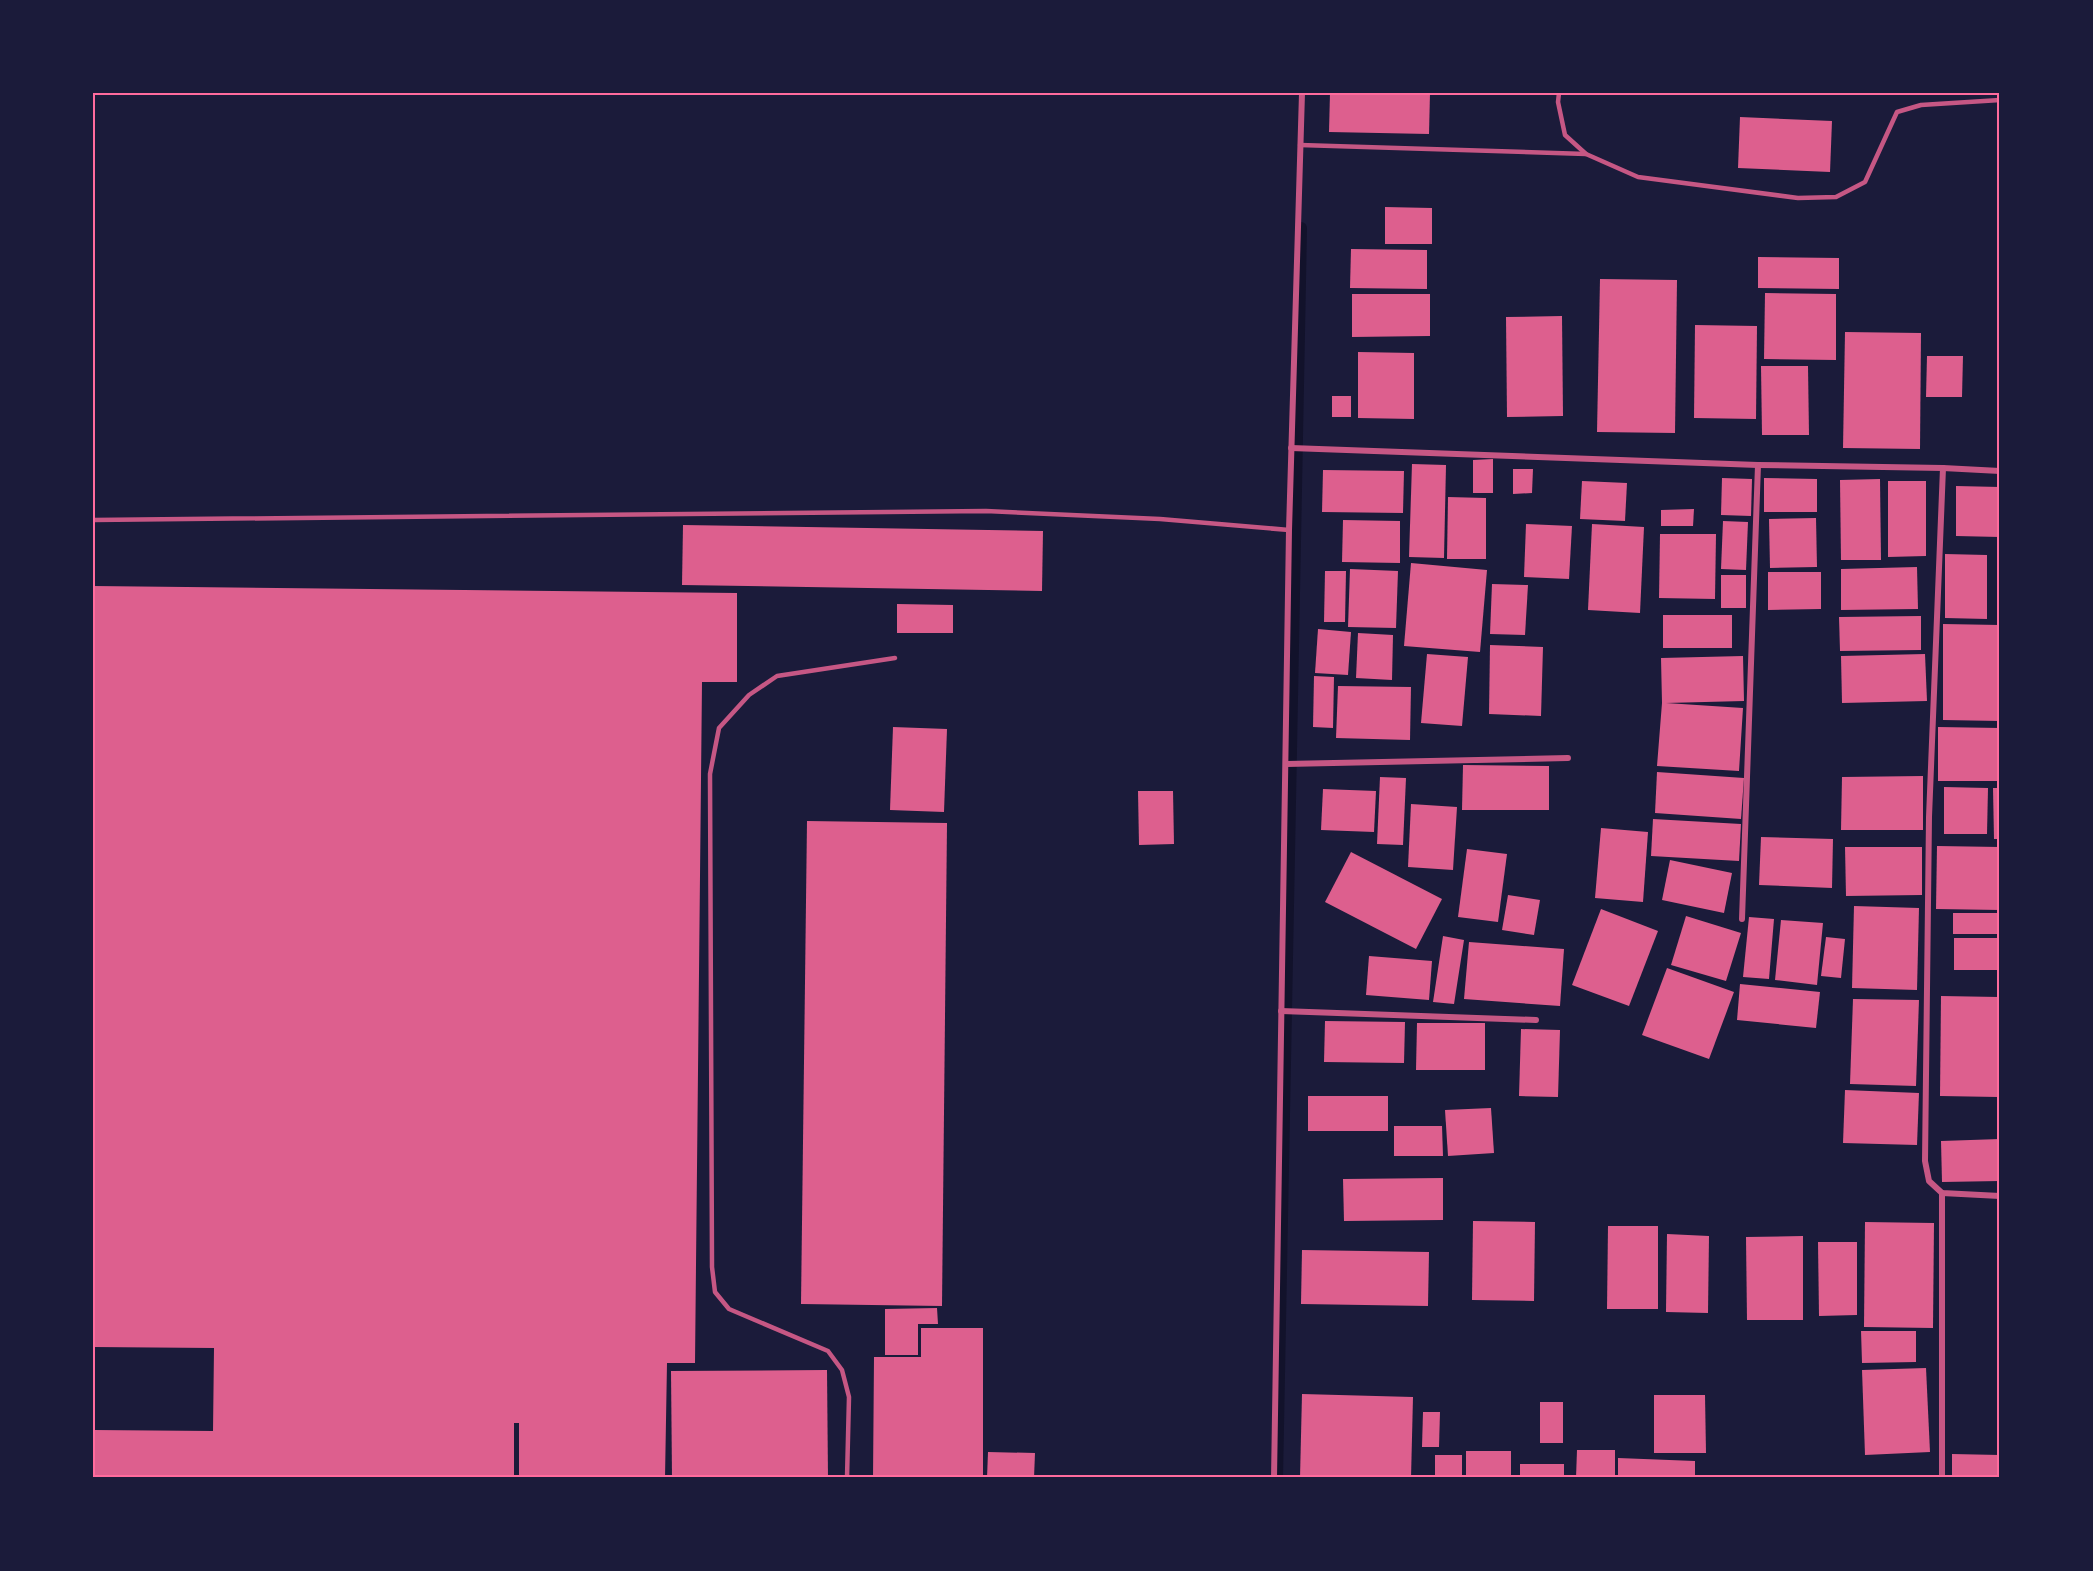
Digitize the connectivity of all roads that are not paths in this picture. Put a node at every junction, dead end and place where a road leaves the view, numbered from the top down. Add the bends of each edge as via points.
1 (1302, 93) edge
2 (1559, 93) edge
3 (2000, 100) edge
4 (1300, 145) junction
5 (1586, 154) junction
6 (1291, 448) junction
7 (1758, 465) junction
8 (1943, 468) junction
9 (2000, 471) edge
10 (93, 520) edge
11 (1289, 530) junction
12 (895, 658) dead end
13 (1569, 758) dead end
14 (1286, 764) junction
15 (1742, 918) dead end
16 (1281, 1011) junction
17 (1536, 1020) dead end
18 (1942, 1193) junction
19 (2000, 1196) edge
20 (847, 1478) edge
21 (1274, 1478) edge
22 (1942, 1478) edge

1 - 4 street
2 - 5 lane via 1565,135
3 - 5 lane via 1921,105 1897,112 1865,182 1836,197 1798,198 1638,177
4 - 5 lane
4 - 6 street
6 - 7 street
6 - 11 street
7 - 8 street
7 - 15 street
8 - 9 street
8 - 18 street via 1929,817 1924,1161 1929,1181
10 - 11 lane via 986,511
11 - 14 street
12 - 20 lane via 777,676 749,695 719,728 710,774 715,1292 729,1309 828,1351 842,1370 849,1396
13 - 14 street
14 - 16 street
16 - 17 street
16 - 21 street
18 - 19 street
18 - 22 street

